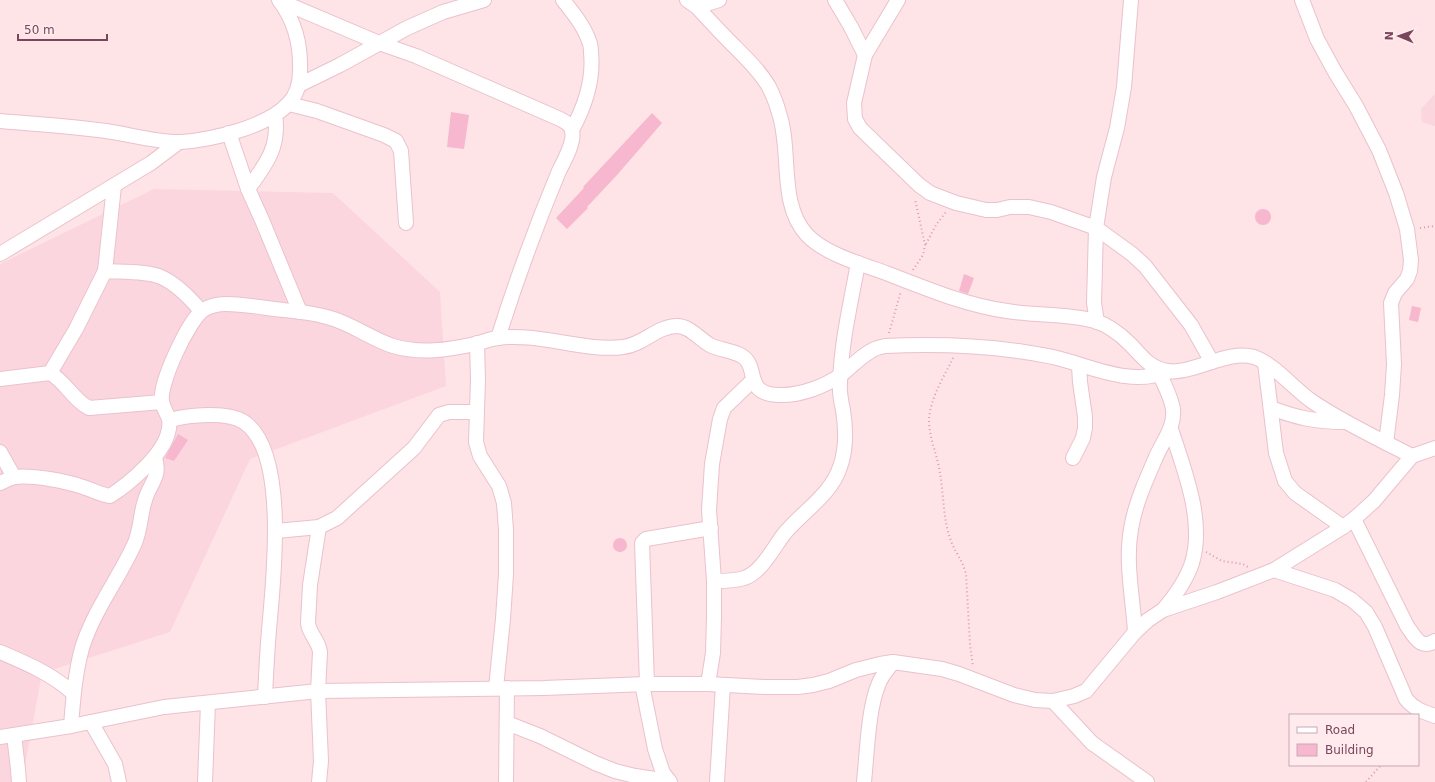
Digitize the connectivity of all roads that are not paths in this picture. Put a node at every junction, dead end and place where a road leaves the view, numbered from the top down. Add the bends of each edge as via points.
1 (484, 0) edge
2 (563, 0) edge
3 (719, 0) edge
4 (835, 0) edge
5 (898, 0) edge
6 (1131, 0) edge
7 (1302, 0) edge
8 (280, 1) edge
9 (692, 4) edge
10 (379, 43) junction
11 (866, 55) junction
12 (300, 85) junction
13 (289, 104) junction
14 (275, 115) junction
15 (0, 121) edge
16 (572, 130) junction
17 (229, 133) junction
18 (179, 142) junction
19 (114, 186) junction
20 (248, 189) junction
21 (406, 223) dead end
22 (1096, 228) junction
23 (0, 254) edge
24 (858, 263) junction
25 (105, 271) junction
26 (201, 311) junction
27 (300, 312) junction
28 (1097, 322) junction
29 (498, 338) junction
30 (477, 343) junction
31 (1212, 362) junction
32 (1265, 363) junction
33 (1079, 366) junction
34 (1164, 373) junction
35 (50, 374) junction
36 (840, 375) junction
37 (0, 379) edge
38 (753, 380) junction
39 (162, 402) junction
40 (1271, 408) junction
41 (477, 412) junction
42 (170, 420) junction
43 (1346, 422) junction
44 (1171, 429) junction
45 (1386, 443) junction
46 (1435, 448) edge
47 (0, 452) edge
48 (1412, 456) junction
49 (154, 458) junction
50 (1073, 458) dead end
51 (14, 477) junction
52 (0, 483) edge
53 (1349, 523) junction
54 (319, 527) junction
55 (711, 528) junction
56 (276, 531) junction
57 (1274, 570) junction
58 (714, 581) junction
59 (1163, 610) junction
60 (1135, 632) junction
61 (1435, 641) edge
62 (0, 652) edge
63 (893, 662) junction
64 (645, 684) junction
65 (708, 684) junction
66 (723, 685) junction
67 (502, 688) junction
68 (318, 691) junction
69 (73, 692) junction
70 (265, 697) junction
71 (1053, 701) junction
72 (208, 703) junction
73 (1435, 716) edge
74 (91, 722) junction
75 (507, 723) junction
76 (71, 726) junction
77 (7, 736) edge
78 (669, 781) edge
79 (19, 782) edge
80 (119, 782) edge
81 (205, 782) edge
82 (318, 782) edge
83 (506, 782) edge
84 (716, 782) edge
85 (864, 782) edge
86 (1147, 782) edge

1 - 10 street via 443,12
2 - 16 street via 581,23 590,43 592,64 590,89
3 - 9 street
4 - 11 street
5 - 11 street
6 - 22 street via 1124,88
7 - 45 street via 1317,39 1379,150 1407,229 1410,271 1391,303 1394,364
8 - 10 street
8 - 12 street via 296,30 301,60
9 - 24 street via 750,62 769,87 780,114 785,137 791,206 806,234 820,245
10 - 12 street
10 - 16 street via 416,56 553,116 569,124
11 - 22 street via 854,103 855,118 860,128 930,193 956,203 986,210 1029,207
12 - 13 street
13 - 14 street
13 - 21 street via 349,122 396,141 401,151
14 - 17 street
14 - 20 street via 276,139 271,153
15 - 18 street via 106,131
16 - 29 street via 570,146 517,277
17 - 18 street
17 - 20 street
18 - 19 street
19 - 23 street
19 - 25 street
20 - 27 street
22 - 28 street via 1094,303
22 - 31 street via 1146,266 1191,325
24 - 28 street via 973,304 1007,311 1066,316
24 - 36 street
25 - 26 street via 160,276 187,295
25 - 35 street
26 - 27 street via 213,305 226,304
26 - 39 street via 171,363 162,392
27 - 30 street via 327,316 392,346 414,350 454,349
28 - 34 street via 1118,333 1147,363
29 - 30 street
29 - 38 street via 522,338 609,348 626,347 661,330 676,326 686,327 709,345 742,356 748,362
30 - 41 street
31 - 32 street via 1244,355 1255,357
31 - 34 street
32 - 40 street
32 - 43 street via 1286,378 1298,392
33 - 34 street via 1134,377 1150,377
33 - 36 street via 1057,358 1020,351 959,346 885,346 872,351
33 - 50 street via 1085,428
34 - 44 street via 1173,410
35 - 37 street
35 - 39 street via 57,377 81,404 89,408
36 - 38 street via 814,388 780,395 760,390
36 - 58 street via 845,448 840,468 832,483 786,532 753,574 745,578
38 - 55 street via 724,408 720,419 712,464 709,510
39 - 42 street
40 - 43 street via 1308,420
40 - 53 street via 1276,453 1285,481 1294,493
41 - 54 street via 449,412 439,415 414,448 398,464 337,518
41 - 67 street via 476,442 480,456 498,486 504,503 506,574
42 - 49 street via 168,434
42 - 56 street via 185,416 234,417 245,422 253,430 263,446 270,467
43 - 45 street
44 - 59 street via 1193,501 1194,546 1192,563 1184,581
44 - 60 street via 1147,479 1131,527 1129,566
45 - 48 street
46 - 48 street
47 - 51 street
48 - 53 street via 1374,501
49 - 51 street via 110,496 76,484
49 - 69 street via 157,472 145,499 139,531 98,610 83,647
51 - 52 street
53 - 57 street
53 - 61 street via 1407,626 1421,644 1428,645
54 - 56 street
54 - 68 street via 310,585 308,623 308,629 319,646
55 - 58 street
55 - 64 street via 646,539 642,543
56 - 70 street
57 - 59 street
57 - 73 street via 1335,590 1366,612 1376,627 1406,699 1411,706
58 - 65 street via 713,652
59 - 60 street
60 - 71 street via 1086,691
62 - 69 street via 49,675
63 - 66 street via 856,670 813,685 781,688
63 - 71 street via 942,669 1014,695
63 - 85 street via 875,692
64 - 65 street
64 - 67 street
64 - 78 street via 655,749 663,773
65 - 66 street
66 - 84 street
67 - 68 street
67 - 75 street
68 - 70 street
68 - 82 street via 321,761
69 - 76 street
70 - 72 street
71 - 86 street via 1092,743
72 - 74 street via 164,707
72 - 81 street
74 - 76 street
74 - 80 street via 115,764
75 - 78 street via 615,771
75 - 83 street
76 - 77 street
77 - 79 street via 18,769

